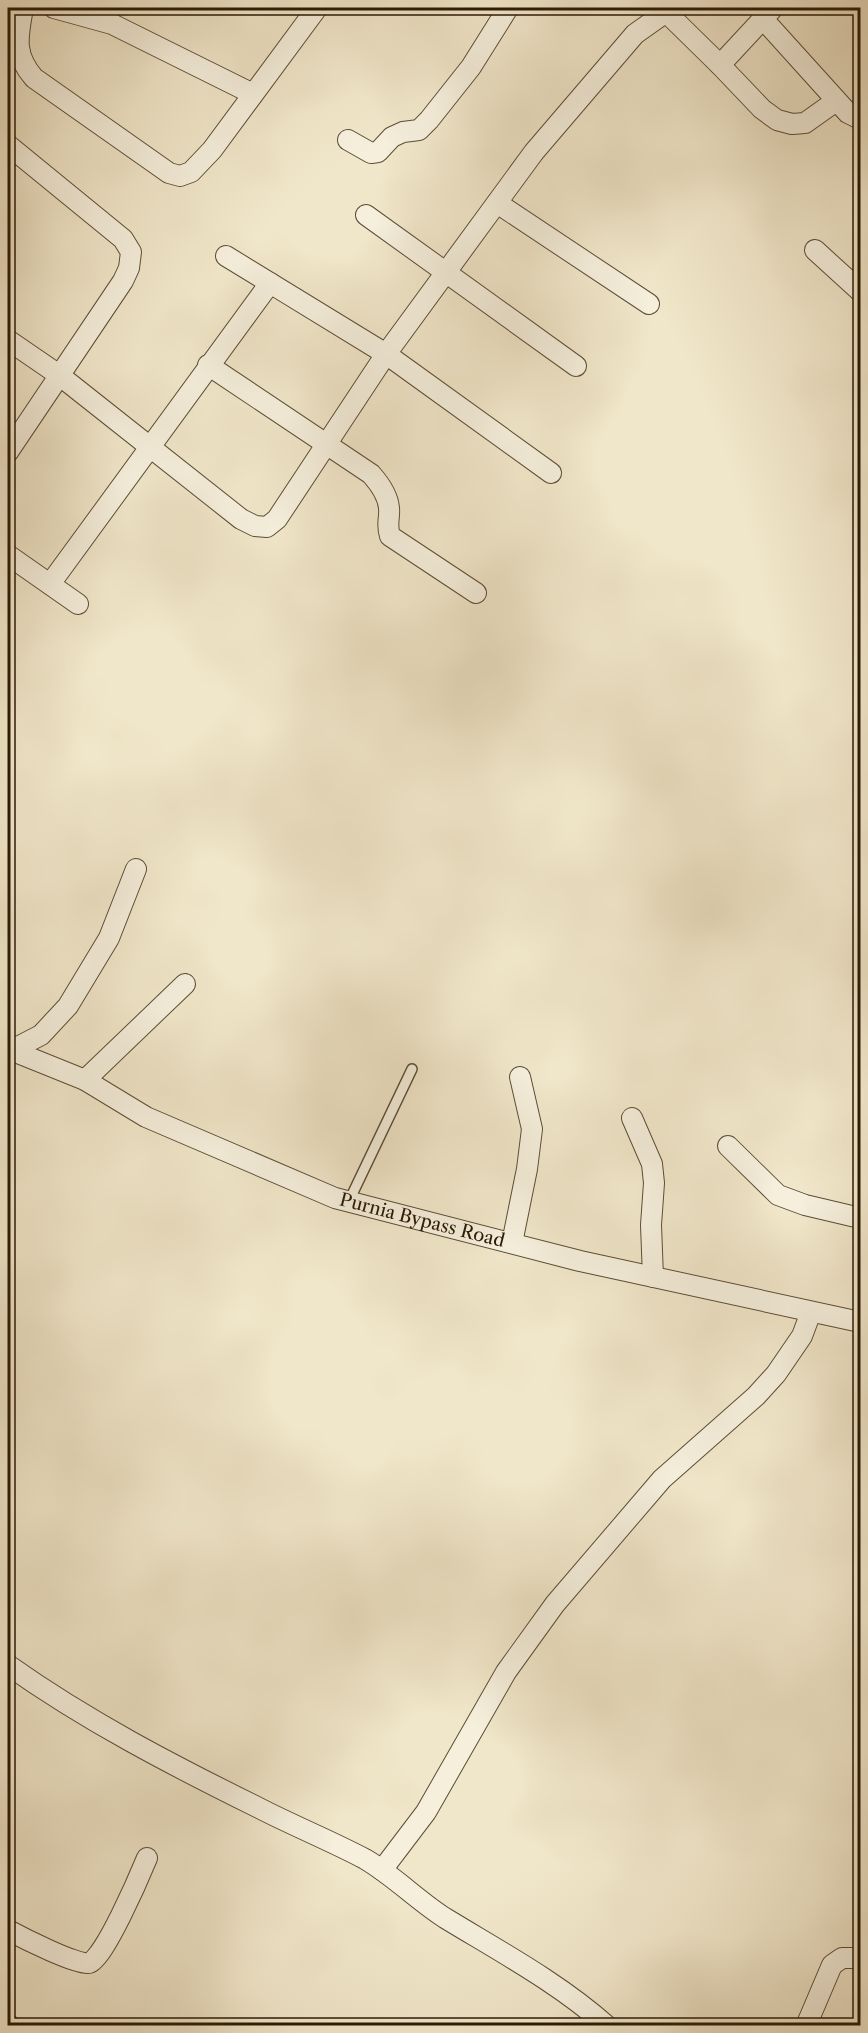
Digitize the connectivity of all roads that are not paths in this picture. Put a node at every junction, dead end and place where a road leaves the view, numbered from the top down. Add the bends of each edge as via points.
1 (23, 8) edge
2 (54, 8) edge
3 (317, 8) edge
4 (508, 8) edge
5 (665, 10) edge
6 (768, 13) edge
7 (720, 65) junction
8 (253, 94) junction
9 (836, 101) junction
10 (861, 119) edge
11 (348, 140) dead end
12 (8, 145) edge
13 (497, 203) junction
14 (366, 215) dead end
15 (815, 250) dead end
16 (226, 256) dead end
17 (446, 272) junction
18 (270, 283) junction
19 (861, 291) edge
20 (649, 304) dead end
21 (8, 340) edge
22 (386, 354) junction
23 (208, 365) junction
24 (576, 366) dead end
25 (59, 375) junction
26 (325, 444) junction
27 (151, 446) junction
28 (8, 452) edge
29 (551, 473) dead end
30 (8, 555) edge
31 (50, 584) junction
32 (476, 593) dead end
33 (78, 604) dead end
34 (136, 869) dead end
35 (185, 984) dead end
36 (10, 1049) edge
37 (412, 1069) dead end
38 (520, 1077) dead end
39 (86, 1080) junction
40 (632, 1118) dead end
41 (728, 1146) dead end
42 (350, 1201) junction
43 (861, 1218) edge
44 (512, 1243) junction
45 (653, 1277) junction
46 (811, 1312) junction
47 (861, 1322) edge
48 (8, 1665) edge
49 (147, 1858) dead end
50 (382, 1870) junction
51 (8, 1930) edge
52 (861, 1958) edge
53 (607, 2025) edge
54 (806, 2025) edge

1 - 8 street via 18,39 23,66 34,78 169,173 180,176 191,172
2 - 8 street via 112,24
3 - 8 street
4 - 11 street via 471,67 419,130 399,133 378,152 371,153
5 - 7 street
5 - 13 street via 636,34 534,152
6 - 7 street
6 - 9 street
7 - 9 street via 777,120 805,123
9 - 10 street
12 - 25 street via 123,239 131,252 123,281
13 - 17 street
13 - 20 street
14 - 17 street
15 - 19 street
16 - 18 street
17 - 22 street
17 - 24 street
18 - 22 street
18 - 23 street
21 - 25 street
22 - 26 street
22 - 29 street
23 - 26 street
23 - 27 street
25 - 27 street
25 - 28 street
26 - 27 street via 277,519 267,527 241,519
26 - 32 street via 380,484 389,507 390,536
27 - 31 street
30 - 31 street
31 - 33 street
34 - 36 street via 109,938 68,1006 42,1035
35 - 39 street
36 - 39 street, Purnia Bypass Road
37 - 42 lane
38 - 44 street via 532,1129
39 - 42 street, Purnia Bypass Road via 146,1117
40 - 45 street via 652,1164
41 - 43 street via 778,1195
42 - 44 street, Purnia Bypass Road
44 - 45 street, Purnia Bypass Road
45 - 46 street, Purnia Bypass Road
46 - 47 street, Purnia Bypass Road
46 - 50 street via 802,1336 776,1374 662,1479 555,1604 506,1672 426,1812
48 - 50 street via 142,1749
49 - 51 street via 112,1931 92,1962 73,1960
50 - 53 street via 443,1917 504,1953
52 - 54 street via 842,1958 832,1965

